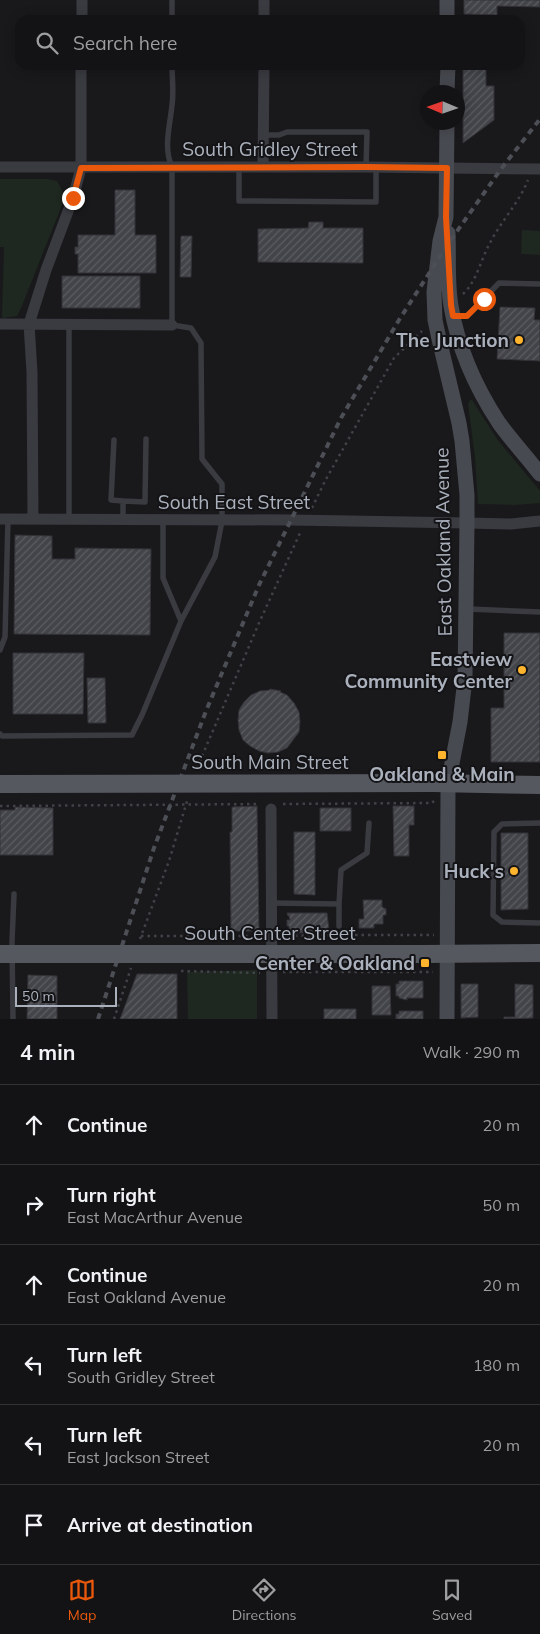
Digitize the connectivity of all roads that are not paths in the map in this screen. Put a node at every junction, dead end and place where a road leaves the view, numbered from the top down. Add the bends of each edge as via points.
1 (82, 0) edge
2 (172, 0) edge
3 (264, 0) edge
4 (447, 0) edge
5 (82, 15) edge
6 (172, 15) edge
7 (264, 15) edge
8 (448, 15) edge
9 (81, 70) edge
10 (172, 70) edge
11 (264, 70) edge
12 (448, 70) edge
13 (448, 85) edge
14 (447, 130) edge
15 (264, 135) junction
16 (0, 167) edge
17 (172, 167) junction
18 (239, 167) junction
19 (263, 167) junction
20 (371, 167) junction
21 (81, 168) junction
22 (447, 168) junction
23 (536, 169) edge
24 (446, 217) junction
25 (540, 284) edge
26 (452, 311) junction
27 (0, 324) edge
28 (29, 324) junction
29 (69, 324) junction
30 (172, 325) junction
31 (146, 439) dead end
32 (114, 440) dead end
33 (540, 474) edge
34 (124, 501) junction
35 (4, 519) edge
36 (69, 519) junction
37 (123, 519) junction
38 (33, 520) junction
39 (163, 520) junction
40 (222, 520) junction
41 (540, 521) edge
42 (467, 524) junction
43 (466, 609) junction
44 (540, 612) edge
45 (181, 621) junction
46 (3, 637) edge
47 (0, 650) edge
48 (0, 734) edge
49 (0, 784) edge
50 (540, 785) edge
51 (439, 788) junction
52 (271, 806) road end
53 (369, 823) dead end
54 (540, 823) edge
55 (14, 894) dead end
56 (271, 904) junction
57 (339, 904) junction
58 (540, 923) edge
59 (339, 926) dead end
60 (540, 953) edge
61 (0, 954) edge
62 (448, 954) junction
63 (13, 1019) edge
64 (272, 1019) edge
65 (448, 1019) edge

1 - 5 street
2 - 6 lane
3 - 7 street
4 - 8 main road
9 - 21 street
10 - 17 lane via 167,157
11 - 15 street
12 - 13 main road
14 - 22 main road, East Oakland Avenue
15 - 19 street
15 - 20 lane via 366,132
16 - 21 street, South Gridley Street
17 - 18 street, South Gridley Street
17 - 21 street, South Gridley Street
17 - 30 lane
18 - 19 street, South Gridley Street
18 - 20 lane via 239,201 376,202
19 - 20 street, South Gridley Street
20 - 22 street, South Gridley Street
21 - 28 street
22 - 23 street, South Gridley Street
22 - 24 main road, East Oakland Avenue
24 - 26 main road
24 - 42 main road, East Oakland Avenue via 435,270 435,320 459,423
25 - 26 lane via 499,284 467,316
26 - 33 main road via 467,362 488,404
27 - 28 street
28 - 29 street
28 - 38 street
29 - 30 street
29 - 36 lane
30 - 40 lane via 191,328 201,343 202,459 222,484
31 - 34 lane via 145,502
32 - 34 lane via 111,500
34 - 37 lane
35 - 38 street, South East Street
35 - 46 lane
36 - 37 street, South East Street
36 - 38 street, South East Street
37 - 39 street, South East Street
39 - 40 street, South East Street
39 - 45 lane via 163,578
40 - 42 street, South East Street
40 - 45 lane via 215,557
41 - 42 street, South East Street
42 - 43 main road, East Oakland Avenue
43 - 44 lane
43 - 51 main road, East Oakland Avenue via 465,679 460,722
45 - 48 lane via 132,735
46 - 47 lane
49 - 51 main road, South Main Street, bridge
50 - 51 main road, South Main Street
51 - 62 main road, East Oakland Avenue
52 - 56 street
53 - 57 lane via 367,853 341,870
54 - 58 lane via 502,824 494,832 493,915 502,922
55 - 63 lane
56 - 57 lane
56 - 64 street
57 - 59 lane
60 - 62 main road, South Center Street
61 - 62 main road, South Center Street, bridge
62 - 65 main road, East Oakland Avenue

